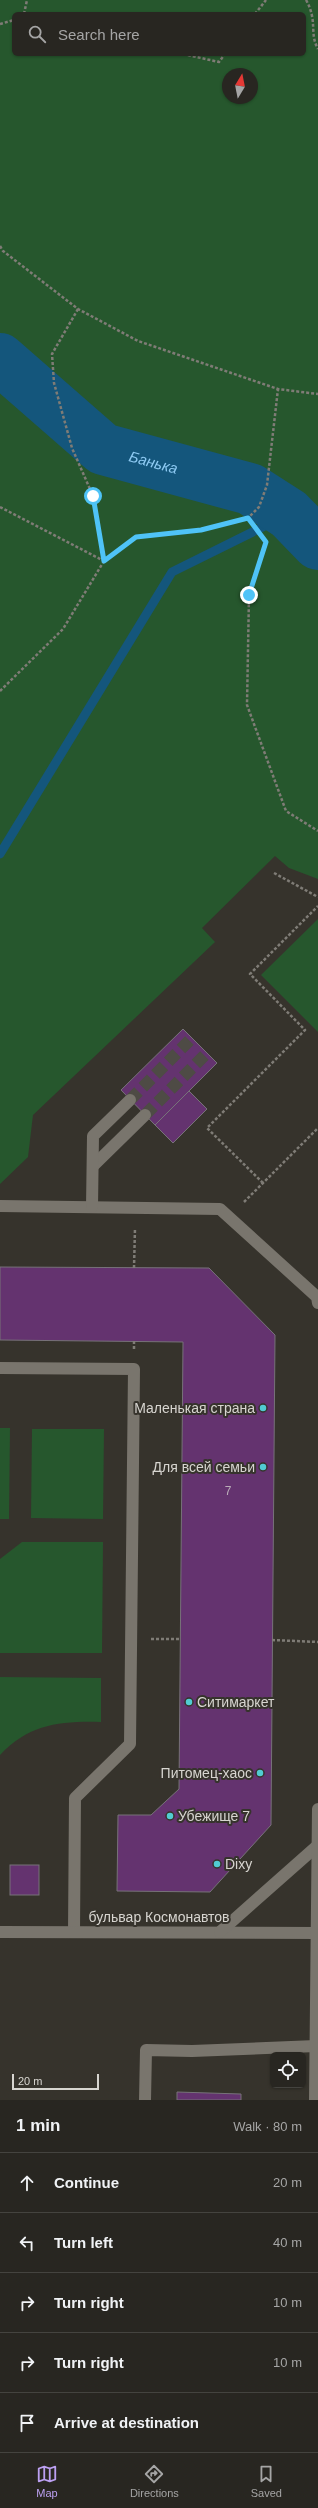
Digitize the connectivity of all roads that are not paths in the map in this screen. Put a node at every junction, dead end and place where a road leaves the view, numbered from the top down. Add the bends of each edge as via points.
1 (130, 1100) tunnel mouth
2 (145, 1115) tunnel mouth
3 (92, 1166) junction
4 (0, 1206) edge
5 (92, 1207) junction
6 (318, 1303) edge
7 (0, 1368) edge
8 (318, 1809) edge
9 (317, 1846) edge
10 (0, 1932) edge
11 (74, 1932) junction
12 (220, 1932) junction
13 (317, 1933) edge
14 (316, 2046) junction
15 (145, 2100) edge
16 (315, 2100) edge

1 - 3 street via 93,1136
2 - 3 street
3 - 5 street
4 - 5 street
5 - 6 street via 220,1209 317,1297
7 - 11 street via 134,1369 130,1744 75,1798
8 - 9 street
9 - 12 street
9 - 13 street
10 - 11 street, бульвар Космонавтов
11 - 12 street, бульвар Космонавтов
12 - 13 street, бульвар Космонавтов
13 - 14 street
14 - 15 street via 192,2051 146,2050
14 - 16 street

